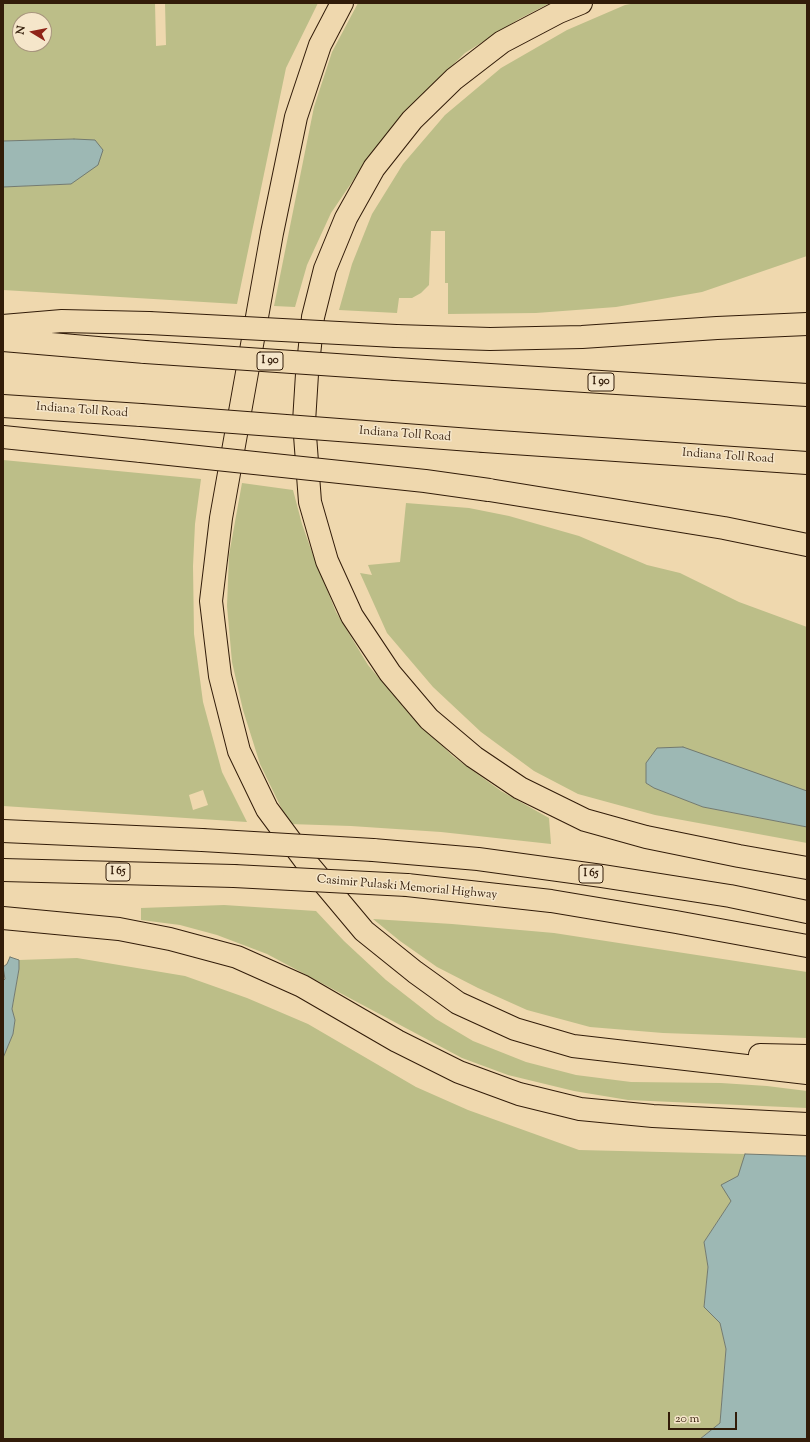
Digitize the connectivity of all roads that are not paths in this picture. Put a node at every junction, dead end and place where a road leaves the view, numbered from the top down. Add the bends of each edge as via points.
1 (342, 3) edge
2 (581, 3) edge
3 (807, 324) edge
4 (3, 326) edge
5 (3, 340) edge
6 (807, 395) edge
7 (3, 406) edge
8 (3, 437) edge
9 (807, 463) edge
10 (807, 545) edge
11 (3, 832) edge
12 (807, 868) edge
13 (3, 870) edge
14 (807, 912) edge
15 (3, 918) edge
16 (807, 946) edge
17 (635, 1054) junction
18 (807, 1056) edge
19 (807, 1073) edge
20 (807, 1124) edge

1 - 17 highway via 320,45 296,117 272,233 221,518 212,601 220,676 239,752 267,808 307,863 364,931 415,972 458,1003 515,1029 573,1046
2 - 12 highway via 502,42 454,79 412,120 374,168 346,218 325,269 313,317 304,422 310,502 327,560 352,616 390,673 429,719 474,757 520,788 585,820 646,836
3 - 4 highway, bridge via 582,337 490,339 149,323 62,321
5 - 6 highway, I 90, bridge via 145,352
7 - 9 highway, Indiana Toll Road, bridge
8 - 10 highway, bridge via 425,481 724,528
11 - 14 highway, I 65, bridge via 202,840 478,859 730,896
13 - 16 highway, Casimir Pulaski Memorial Highway / I 65, bridge via 234,876 407,885 550,901
15 - 20 highway via 118,929 170,939 237,957 302,986 397,1041 459,1072 519,1094 580,1109 653,1116
17 - 18 highway
17 - 19 highway

